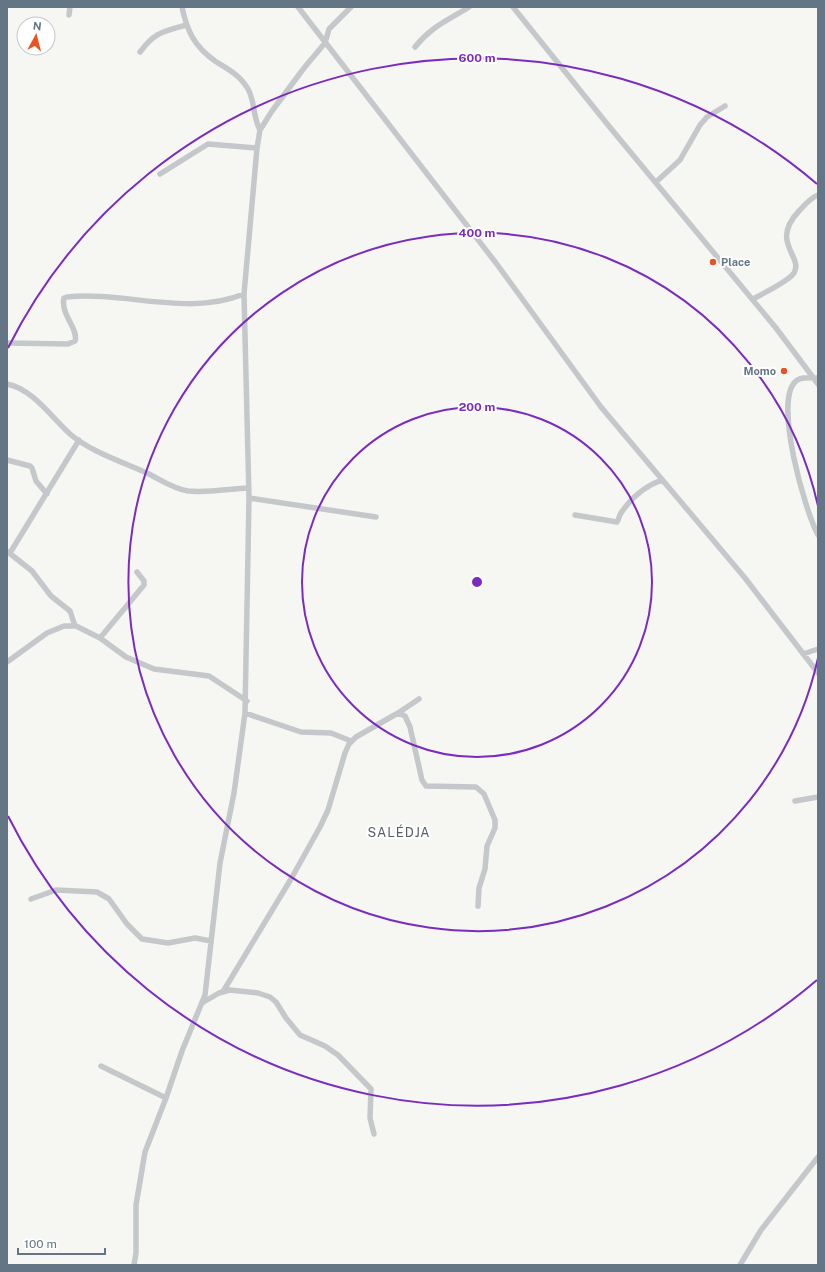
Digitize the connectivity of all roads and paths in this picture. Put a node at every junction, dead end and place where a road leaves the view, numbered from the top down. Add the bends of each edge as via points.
1 (70, 7) edge
2 (182, 7) edge
3 (298, 7) edge
4 (351, 7) edge
5 (469, 7) edge
6 (513, 7) edge
7 (69, 15) dead end
8 (186, 26) junction
9 (325, 43) junction
10 (415, 47) dead end
11 (140, 52) dead end
12 (725, 106) dead end
13 (260, 130) junction
14 (257, 148) junction
15 (160, 174) dead end
16 (656, 182) junction
17 (818, 195) edge
18 (244, 294) junction
19 (752, 299) junction
20 (7, 342) edge
21 (815, 378) edge
22 (7, 384) edge
23 (818, 384) edge
24 (78, 440) junction
25 (7, 460) edge
26 (662, 480) junction
27 (248, 488) junction
28 (47, 494) junction
29 (249, 498) junction
30 (575, 515) dead end
31 (376, 517) dead end
32 (818, 535) edge
33 (8, 552) edge
34 (137, 572) dead end
35 (76, 626) junction
36 (100, 638) junction
37 (818, 649) edge
38 (803, 654) junction
39 (7, 662) edge
40 (818, 673) edge
41 (419, 699) dead end
42 (247, 701) junction
43 (245, 713) junction
44 (398, 713) junction
45 (352, 741) junction
46 (818, 797) edge
47 (795, 801) dead end
48 (31, 899) dead end
49 (478, 906) dead end
50 (211, 941) junction
51 (224, 990) junction
52 (202, 1003) junction
53 (101, 1066) dead end
54 (166, 1098) junction
55 (374, 1134) dead end
56 (818, 1157) edge
57 (134, 1265) edge
58 (740, 1265) edge

1 - 7 street
2 - 8 street
3 - 9 street
4 - 9 street via 329,29
5 - 10 street via 426,33
6 - 16 street
8 - 11 street via 162,31 151,37
8 - 13 street via 204,52 233,71 248,89
9 - 13 street
9 - 26 street via 496,264 598,402
12 - 16 street via 700,124 680,160
13 - 14 street
14 - 15 street via 208,144
14 - 18 street
16 - 19 street
17 - 19 street via 808,201 792,218 786,229 795,271 791,277
18 - 20 street via 225,300 190,305 67,296 64,298 63,307 75,335 75,342
18 - 27 street
19 - 21 street
21 - 23 street
21 - 32 street via 800,378 793,383 787,424 812,524
22 - 24 street via 18,388 41,404
24 - 27 street via 182,489 201,491
24 - 28 street
25 - 28 street via 30,466 36,481
26 - 30 street via 638,492 617,522
26 - 38 street via 740,572
27 - 29 street
28 - 33 street
29 - 31 street
29 - 42 street
33 - 35 street via 32,571 51,596 70,611
34 - 36 street via 144,585
35 - 36 street
35 - 39 street via 64,626 47,633
36 - 42 street via 126,657 154,669 209,676
37 - 38 street
38 - 40 street
41 - 44 street
42 - 43 street
43 - 45 street via 301,732 331,733
43 - 50 street via 234,793 220,862
44 - 45 street via 369,728
44 - 49 street via 405,716 410,726 422,780 426,786 476,787 489,803 495,828 487,846
45 - 51 street via 345,753 328,810 320,827
46 - 47 street
48 - 50 street via 56,890 97,892 109,900 142,939 168,943 195,938
50 - 52 street via 207,983
51 - 52 street
51 - 55 street via 258,993 270,997 300,1035 325,1046 350,1066 372,1090 370,1118
52 - 54 street
53 - 54 street
54 - 57 street via 146,1147 141,1169 135,1218
56 - 58 street via 761,1230

